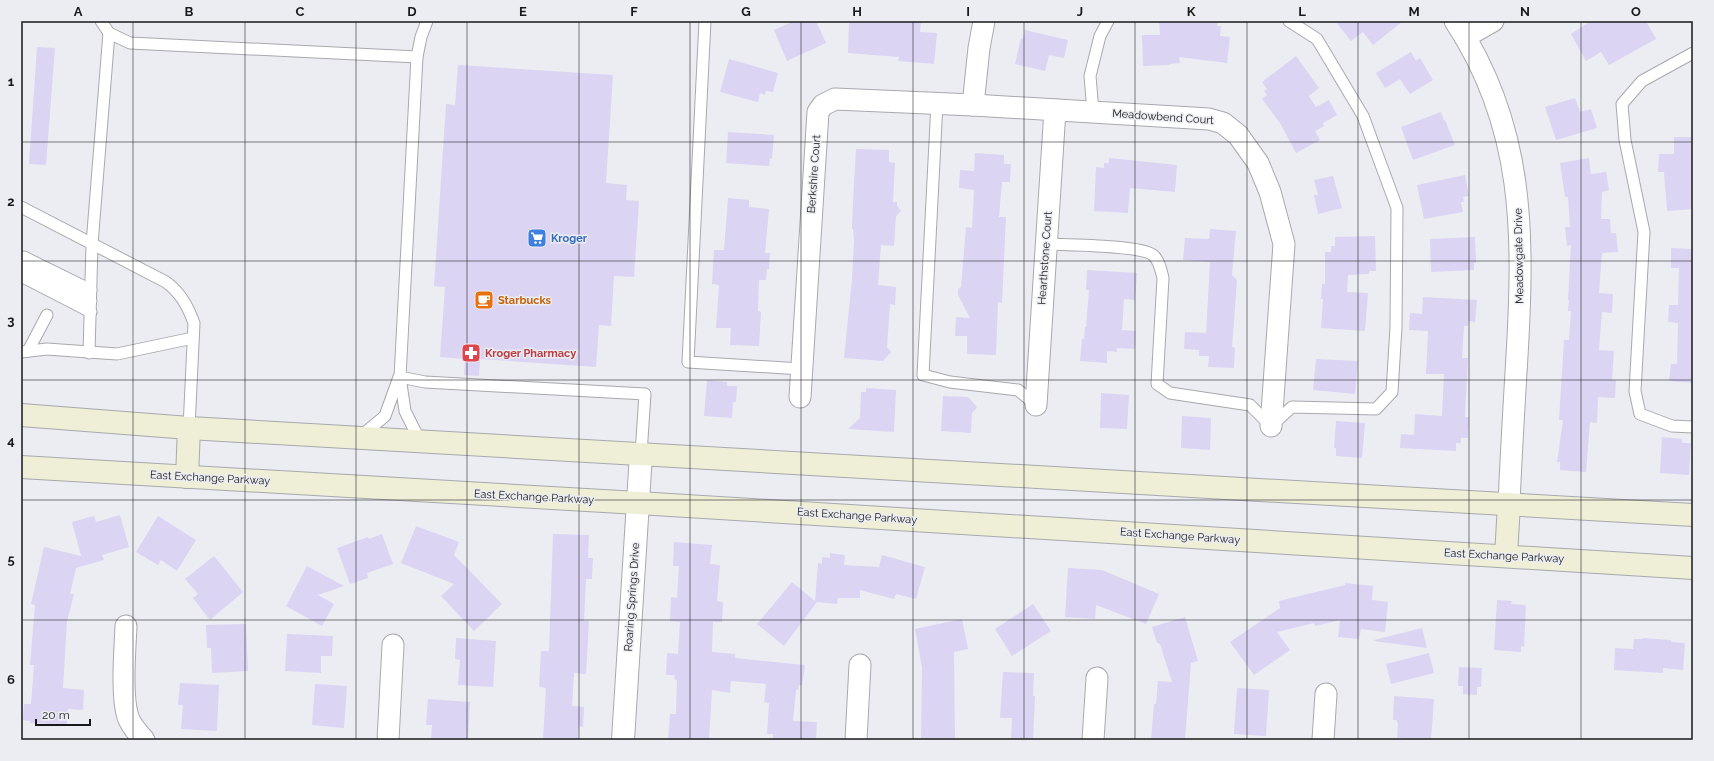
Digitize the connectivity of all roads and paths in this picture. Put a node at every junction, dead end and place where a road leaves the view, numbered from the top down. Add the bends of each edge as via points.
1 (101, 21) edge
2 (427, 21) edge
3 (705, 21) edge
4 (984, 21) edge
5 (1108, 21) edge
6 (1289, 21) edge
7 (1493, 21) edge
8 (1460, 29) edge
9 (109, 33) junction
10 (1693, 52) edge
11 (417, 57) junction
12 (937, 103) junction
13 (973, 105) junction
14 (1054, 110) junction
15 (1093, 112) junction
16 (21, 207) edge
17 (92, 244) junction
18 (1046, 244) junction
19 (23, 262) edge
20 (21, 276) edge
21 (91, 301) junction
22 (47, 315) dead end
23 (193, 338) junction
24 (24, 352) edge
25 (89, 353) junction
26 (801, 369) junction
27 (400, 377) junction
28 (800, 397) dead end
29 (1036, 405) joint
30 (22, 414) edge
31 (1271, 426) junction
32 (1693, 427) edge
33 (189, 428) junction
34 (361, 437) junction
35 (420, 440) junction
36 (642, 454) junction
37 (21, 467) edge
38 (187, 477) junction
39 (638, 503) junction
40 (1509, 504) junction
41 (1693, 515) edge
42 (1506, 556) junction
43 (1693, 568) edge
44 (126, 626) dead end
45 (393, 645) dead end
46 (860, 665) dead end
47 (1097, 678) dead end
48 (1326, 694) dead end
49 (144, 740) edge
50 (388, 740) edge
51 (623, 740) edge
52 (856, 740) edge
53 (1093, 740) edge
54 (1323, 740) edge

1 - 9 lane
2 - 11 lane
3 - 26 lane via 688,362
4 - 13 street
5 - 15 lane via 1100,36 1090,76
6 - 31 lane via 1317,39 1363,116 1397,208 1396,327 1392,392 1376,409 1292,407
7 - 8 street
8 - 40 street, Meadowgate Drive via 1485,75 1500,116 1511,157 1518,200 1520,292
9 - 11 lane via 130,43
9 - 17 lane
10 - 32 lane via 1642,81 1622,104 1625,140 1644,232 1636,391 1640,414 1672,426
11 - 27 lane
12 - 13 street, Berkshire Court
12 - 26 street, Berkshire Court via 835,99 823,105 818,112
12 - 29 lane via 923,375 950,382 1018,390
13 - 14 street, Meadowbend Court
14 - 15 street, Meadowbend Court
14 - 18 street, Hearthstone Court
15 - 31 street, Meadowbend Court via 1209,119 1223,123 1238,134 1258,163 1270,192 1284,244
16 - 17 lane
17 - 21 lane
17 - 23 lane via 177,290 194,323
18 - 29 street, Hearthstone Court
18 - 31 lane via 1137,249 1153,255 1163,278 1157,384 1170,393 1250,405
19 - 21 lane
20 - 21 lane
21 - 25 lane
22 - 24 lane
23 - 25 lane via 117,354
23 - 33 lane
24 - 25 lane via 47,348
26 - 28 street, Berkshire Court
27 - 34 lane via 385,416
27 - 35 lane via 405,411
27 - 36 lane via 425,382 645,394
30 - 33 main road
33 - 34 main road
33 - 38 main road
34 - 35 main road
35 - 36 main road
36 - 39 street, Roaring Springs Drive
36 - 40 main road
37 - 38 main road, East Exchange Parkway
38 - 39 main road, East Exchange Parkway
39 - 42 main road, East Exchange Parkway
39 - 51 street, Roaring Springs Drive
40 - 41 main road
40 - 42 main road
42 - 43 main road, East Exchange Parkway
44 - 49 street via 125,695 128,717
45 - 50 street
46 - 52 street
47 - 53 street
48 - 54 street

